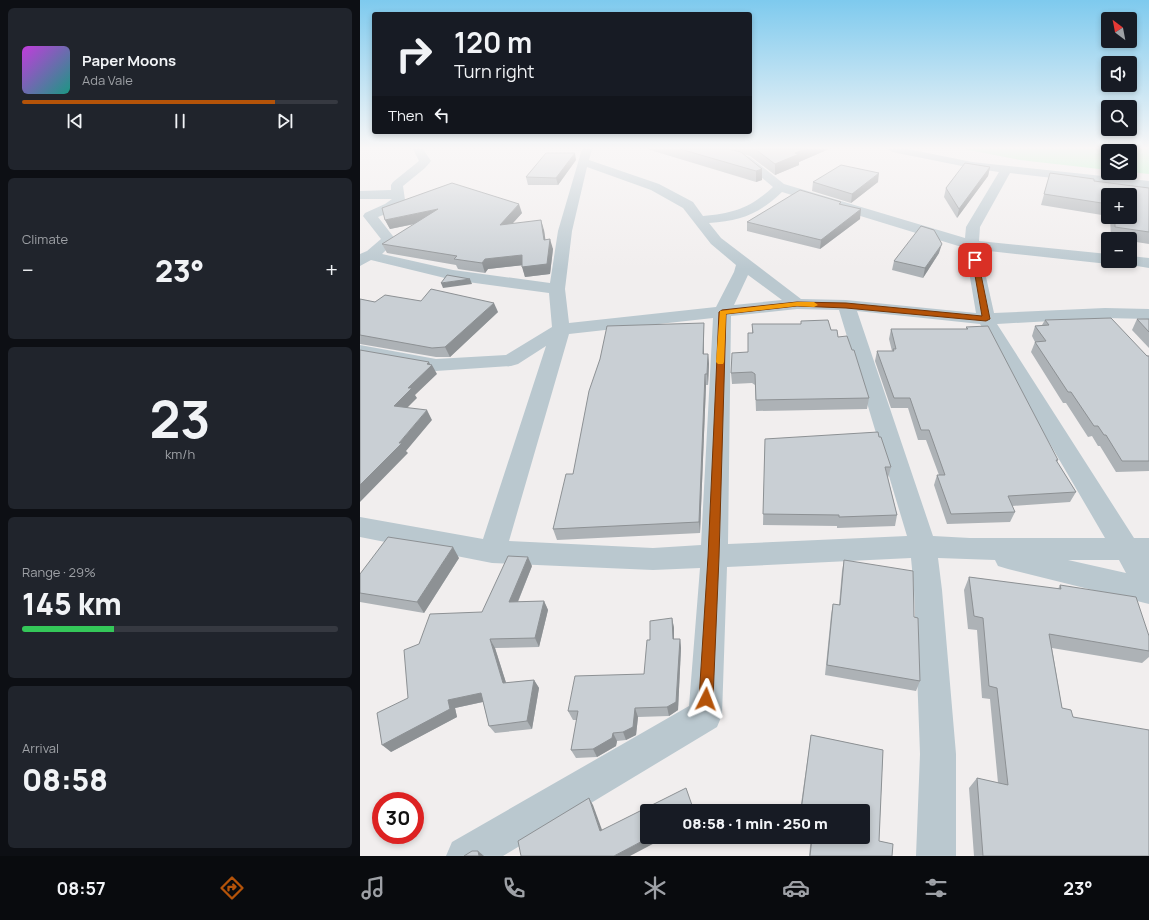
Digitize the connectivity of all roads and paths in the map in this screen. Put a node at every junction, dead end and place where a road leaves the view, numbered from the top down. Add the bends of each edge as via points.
1 (398, 189) joint
2 (576, 189) edge
3 (659, 189) edge
4 (778, 189) edge
5 (786, 189) edge
6 (995, 189) edge
7 (364, 195) edge
8 (365, 215) edge
9 (700, 220) junction
10 (972, 245) junction
11 (365, 258) edge
12 (1101, 258) edge
13 (1137, 262) edge
14 (1149, 263) edge
15 (744, 264) junction
16 (557, 289) junction
17 (797, 304) junction
18 (846, 305) junction
19 (722, 312) junction
20 (1105, 313) junction
21 (1149, 314) edge
22 (986, 319) junction
23 (561, 329) junction
24 (1120, 329) edge
25 (360, 351) edge
26 (360, 527) edge
27 (923, 546) junction
28 (970, 549) junction
29 (1137, 549) edge
30 (492, 552) junction
31 (714, 557) junction
32 (1149, 586) edge
33 (1149, 591) edge
34 (466, 856) edge
35 (936, 856) edge

1 - 7 street
1 - 8 street via 398,202
2 - 16 street via 565,231
3 - 9 street via 688,205
4 - 9 street via 761,205 747,213 732,218
5 - 10 street
6 - 10 street via 973,227
8 - 11 street via 389,240
9 - 15 street via 716,241
10 - 12 street
10 - 22 street
11 - 16 street via 453,275
13 - 14 street
15 - 17 street
15 - 19 street
16 - 23 street
17 - 18 street
17 - 19 street
18 - 22 street
18 - 27 street
19 - 23 street
19 - 31 street
20 - 21 street
20 - 22 street
20 - 24 street
22 - 29 street via 999,343
23 - 25 street via 511,360 436,365
23 - 30 street
26 - 30 street
27 - 28 street
27 - 31 street
27 - 35 street via 938,754
28 - 29 street
28 - 33 street
29 - 32 street
30 - 31 street via 653,559
31 - 34 street via 705,715

